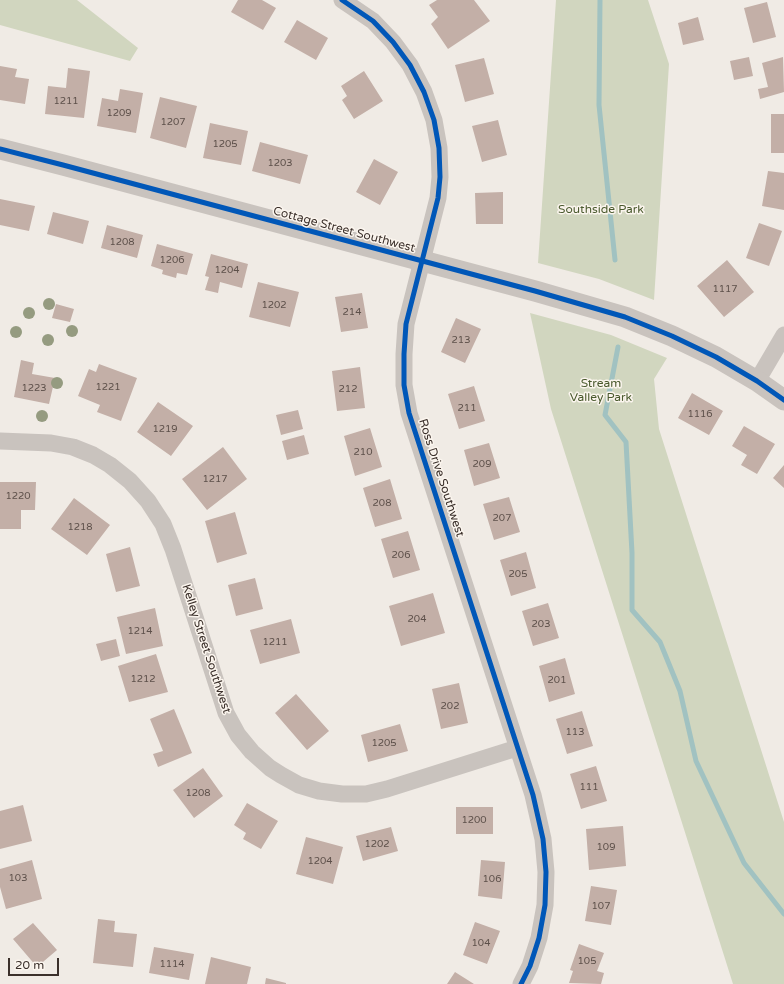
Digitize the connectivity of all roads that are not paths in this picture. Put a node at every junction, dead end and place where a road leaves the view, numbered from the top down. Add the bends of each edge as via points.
1 (342, 0) edge
2 (0, 149) edge
3 (422, 261) junction
4 (784, 335) edge
5 (757, 381) junction
6 (784, 400) edge
7 (0, 441) edge
8 (517, 748) junction
9 (521, 984) edge

1 - 3 street, Ross Drive Southwest via 373,21 393,42 417,78 434,120 439,148 440,177 438,198
2 - 3 street, Cottage Street Southwest
3 - 5 street, Cottage Street Southwest via 625,317 716,357
3 - 8 street, Ross Drive Southwest via 406,324 404,385 409,413
4 - 5 street
5 - 6 street, Cottage Street Southwest
7 - 8 street, Kelley Street Southwest via 52,443 73,447 93,455 130,481 148,501 173,549 226,713 238,735 252,752 281,775 319,791 366,794 388,790
8 - 9 street, Ross Drive Southwest via 544,839 546,872 545,905 539,938

